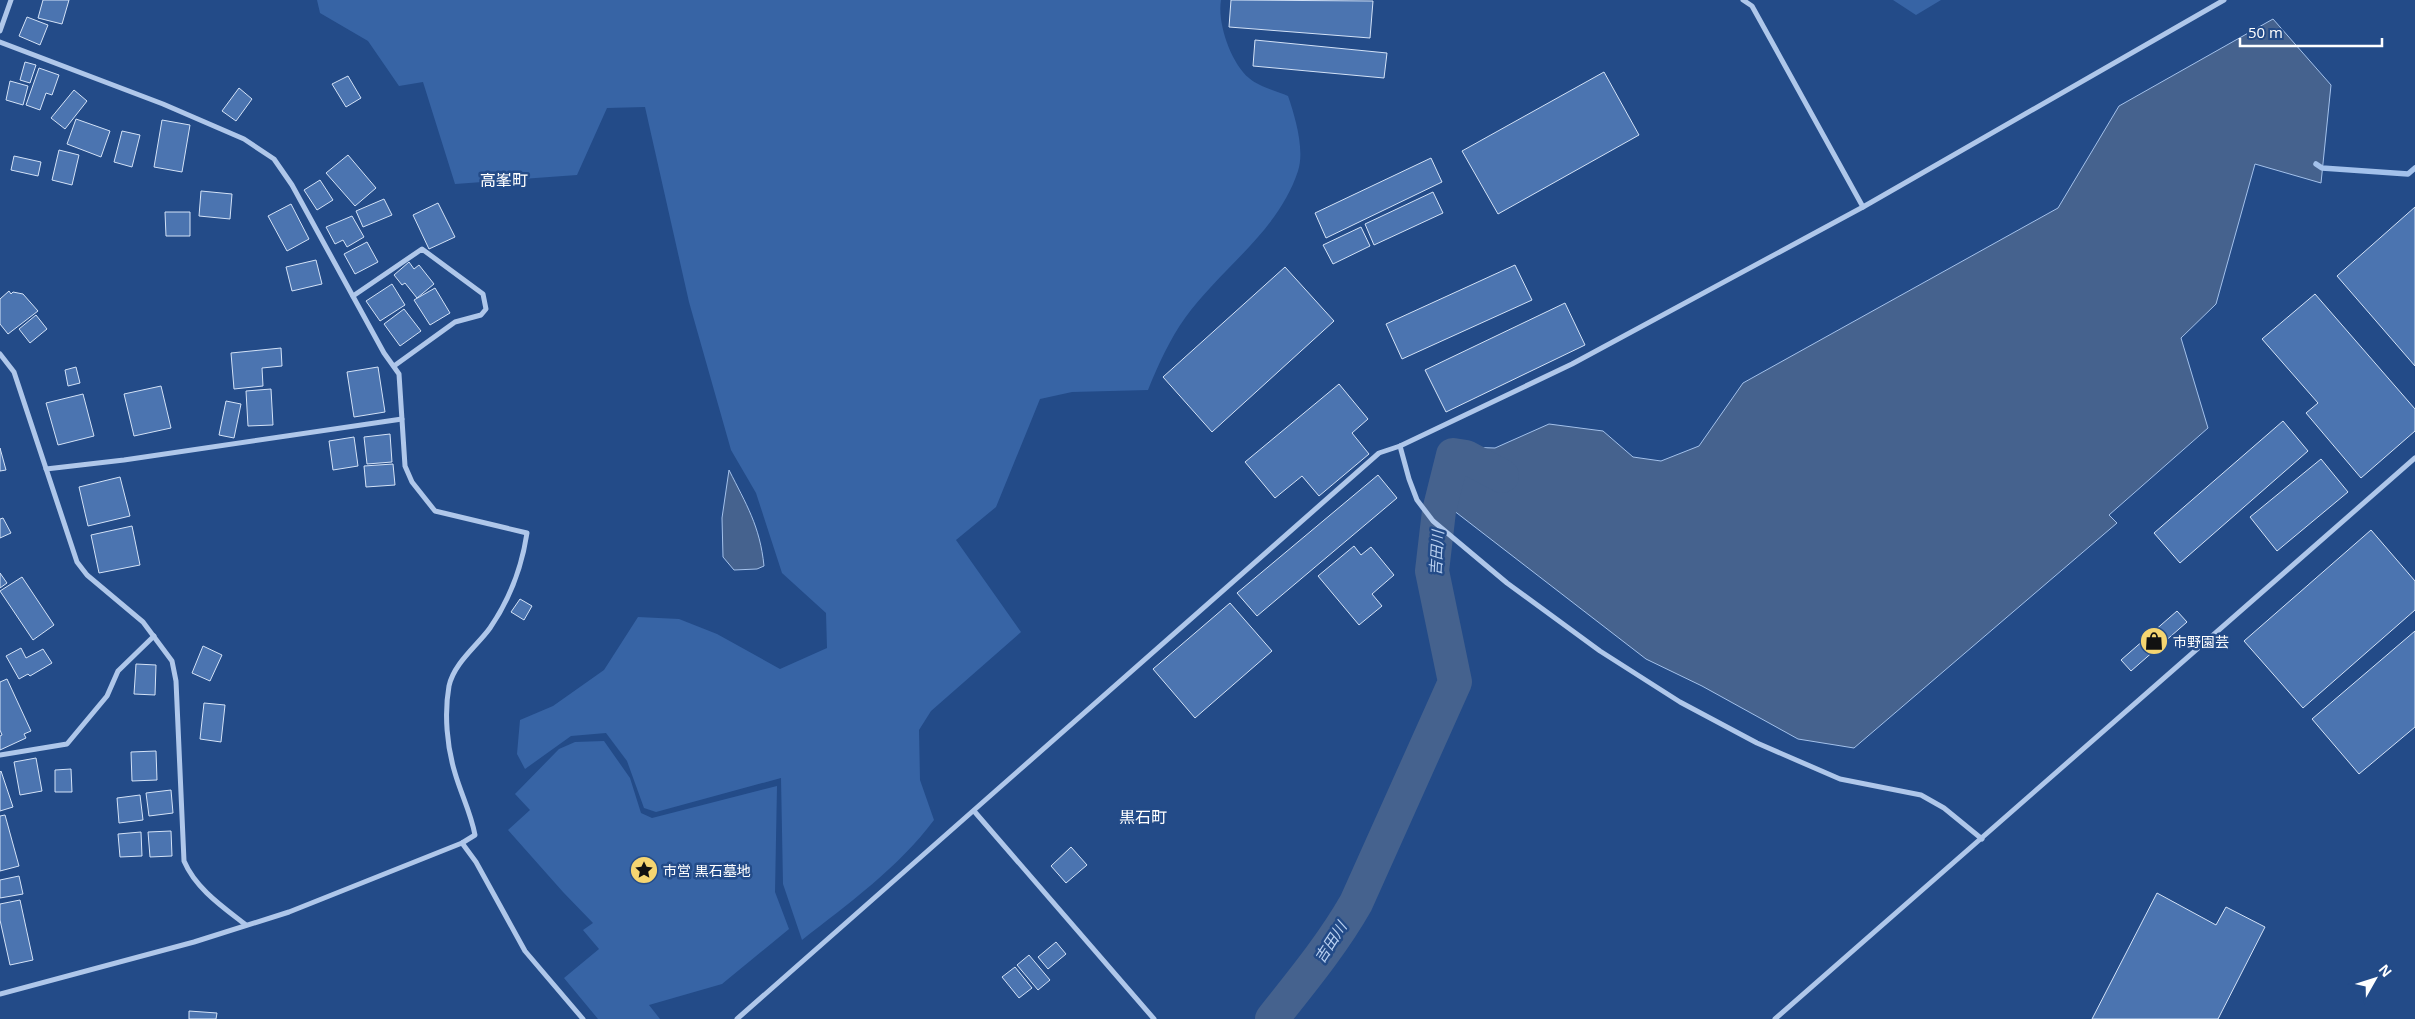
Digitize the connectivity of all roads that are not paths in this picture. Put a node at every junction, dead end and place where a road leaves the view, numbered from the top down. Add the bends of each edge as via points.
1 (11, 0) edge
2 (1742, 0) edge
3 (2224, 0) edge
4 (0, 31) edge
5 (0, 42) edge
6 (1863, 207) junction
7 (353, 296) junction
8 (0, 354) edge
9 (394, 366) junction
10 (402, 420) junction
11 (1400, 446) junction
12 (2415, 458) edge
13 (46, 469) junction
14 (154, 636) junction
15 (0, 755) edge
16 (974, 811) junction
17 (1982, 839) junction
18 (462, 843) junction
19 (246, 925) junction
20 (0, 994) edge
21 (582, 1019) edge
22 (737, 1019) edge
23 (1154, 1019) edge
24 (1775, 1019) edge

1 - 4 street
2 - 6 street via 1752,6
3 - 6 street
5 - 7 street via 163,104 264,151 287,175
6 - 11 street via 1572,364
7 - 9 street
7 - 9 street via 422,249 483,294 486,309 481,315 455,322
8 - 13 street via 14,372
9 - 10 street via 400,374
10 - 13 street
10 - 18 street via 405,466 412,482 435,511 527,532 515,582 504,604 479,643 453,674 449,686 450,752 476,835
11 - 16 street via 1379,454
11 - 17 street via 1417,500 1433,521 1507,582 1600,651 1680,702 1757,743 1840,779 1921,795 1944,808
12 - 17 street
13 - 14 street via 81,570 130,609
14 - 15 street via 118,671 107,696 67,744
14 - 19 street via 172,661 176,681 184,862 212,898
16 - 22 street
16 - 23 street
17 - 24 street
18 - 19 street via 290,912
18 - 21 street via 476,862 525,951
19 - 20 street

